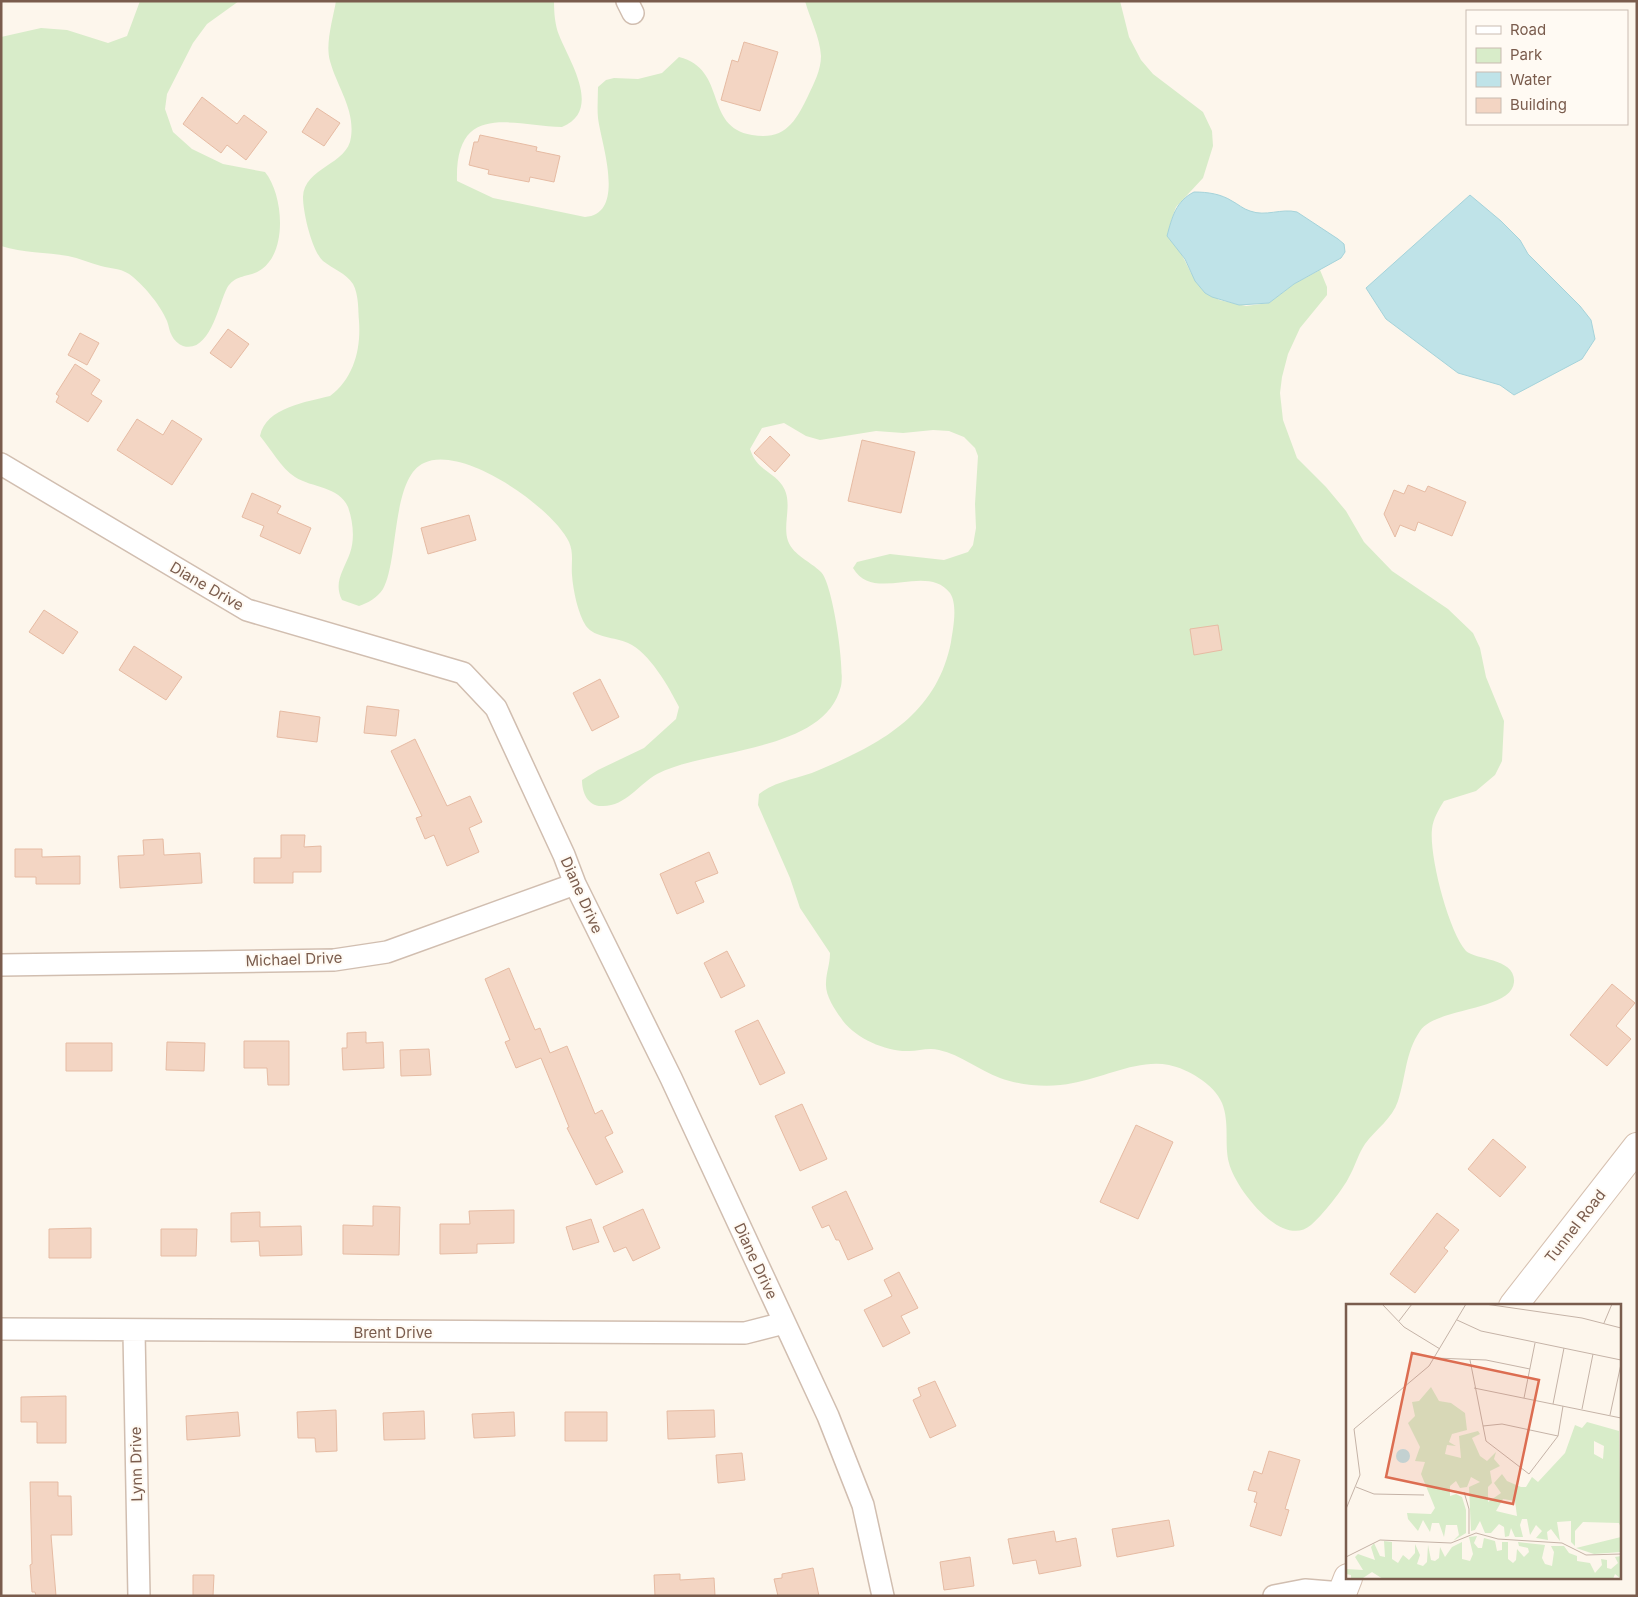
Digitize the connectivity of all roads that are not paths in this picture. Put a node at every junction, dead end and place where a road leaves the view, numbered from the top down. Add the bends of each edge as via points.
1 (1, 464) edge
2 (575, 884) junction
3 (1, 965) edge
4 (1637, 1147) edge
5 (1515, 1304) edge
6 (784, 1323) junction
7 (1, 1329) edge
8 (134, 1332) junction
9 (1344, 1589) edge
10 (139, 1596) edge
11 (884, 1596) edge
12 (1274, 1596) edge

1 - 2 street, Diane Drive via 247,610 464,673 496,708
2 - 3 street, Michael Drive via 387,952 334,960
2 - 6 street, Diane Drive via 671,1078
4 - 5 main road, Tunnel Road
6 - 8 street, Brent Drive via 745,1333
6 - 11 street, Diane Drive via 828,1416 863,1504
7 - 8 street, Brent Drive
8 - 10 street, Lynn Drive
9 - 12 street via 1305,1590

